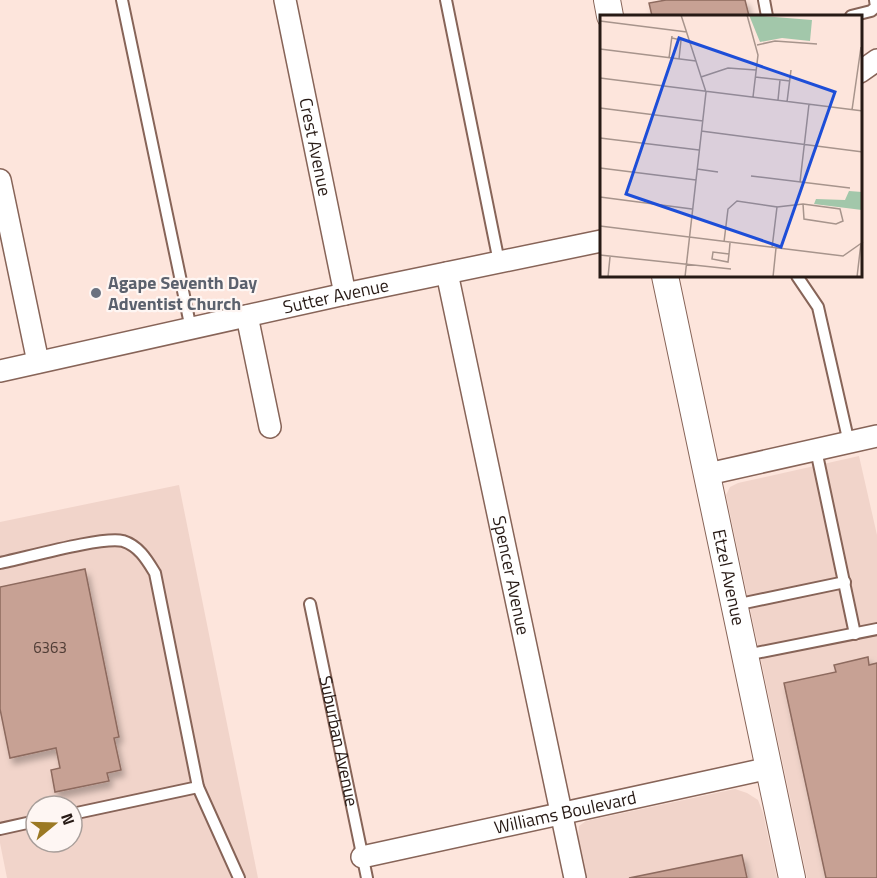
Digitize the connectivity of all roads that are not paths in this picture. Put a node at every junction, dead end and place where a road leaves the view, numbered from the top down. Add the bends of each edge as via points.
1 (122, 0) edge
2 (285, 0) edge
3 (446, 0) edge
4 (607, 0) edge
5 (764, 0) edge
6 (875, 0) edge
7 (610, 15) edge
8 (767, 15) edge
9 (855, 15) edge
10 (877, 60) edge
11 (862, 71) edge
12 (0, 180) edge
13 (600, 241) edge
14 (499, 262) junction
15 (447, 273) junction
16 (665, 278) edge
17 (798, 278) edge
18 (345, 294) junction
19 (247, 316) junction
20 (191, 330) junction
21 (38, 362) junction
22 (0, 371) edge
23 (270, 427) dead end
24 (877, 436) edge
25 (849, 443) junction
26 (816, 450) junction
27 (708, 474) junction
28 (0, 563) edge
29 (844, 582) junction
30 (310, 604) dead end
31 (735, 605) junction
32 (877, 629) edge
33 (855, 634) junction
34 (746, 655) junction
35 (770, 768) junction
36 (198, 788) junction
37 (84, 812) edge
38 (563, 815) junction
39 (24, 824) edge
40 (0, 829) edge
41 (362, 857) junction
42 (239, 878) edge
43 (367, 878) edge
44 (575, 878) edge
45 (792, 878) edge

1 - 20 lane
2 - 18 street, Crest Avenue
3 - 14 lane
4 - 7 street
5 - 8 lane
6 - 9 lane via 876,7 871,11
10 - 11 street
12 - 21 street
13 - 14 street, Sutter Avenue
14 - 15 street, Sutter Avenue
15 - 18 street, Sutter Avenue
15 - 38 street, Spencer Avenue
16 - 27 street, Etzel Avenue
17 - 25 lane via 818,307
18 - 19 street, Sutter Avenue
19 - 20 street, Sutter Avenue
19 - 23 street
20 - 21 street, Sutter Avenue
21 - 22 street, Sutter Avenue
24 - 25 street
25 - 26 street
26 - 27 street
26 - 29 lane
27 - 31 street, Etzel Avenue
28 - 36 lane via 100,542 123,541 141,551 155,573
29 - 31 lane
29 - 33 lane
30 - 41 lane, Suburban Avenue
31 - 34 street, Etzel Avenue
32 - 33 lane
33 - 34 lane
34 - 35 street, Etzel Avenue
35 - 38 street, Williams Boulevard
35 - 45 street, Etzel Avenue
36 - 37 lane
36 - 42 lane
38 - 41 street, Williams Boulevard
38 - 44 street, Spencer Avenue
39 - 40 lane
41 - 43 lane, Suburban Avenue

